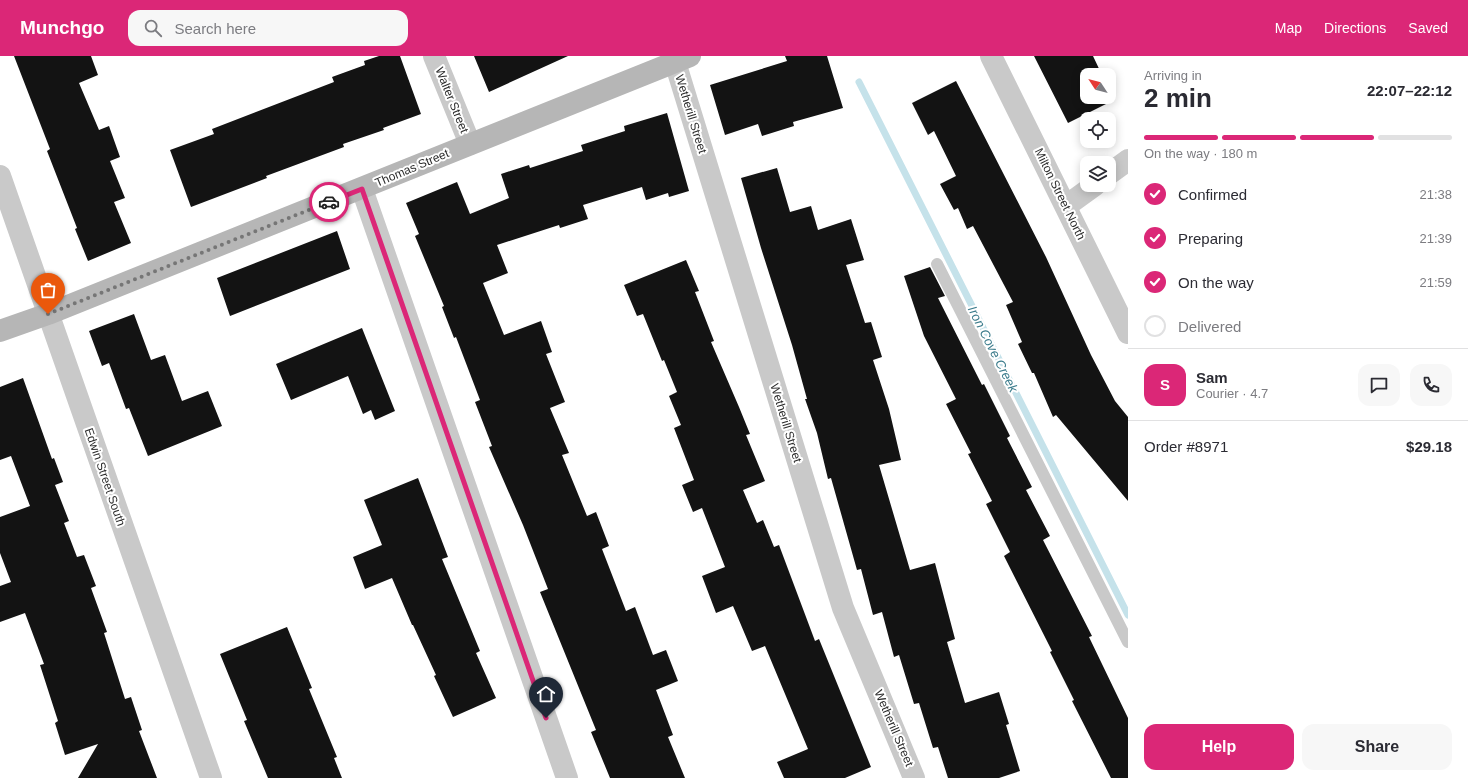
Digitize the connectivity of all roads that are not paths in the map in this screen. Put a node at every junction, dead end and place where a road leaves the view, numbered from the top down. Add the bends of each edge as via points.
1 (434, 56) edge
2 (991, 56) edge
3 (682, 59) edge
4 (470, 144) junction
5 (1128, 160) edge
6 (1116, 169) edge
7 (0, 176) edge
8 (362, 189) junction
9 (1085, 192) edge
10 (1066, 206) junction
11 (937, 264) dead end
12 (48, 314) junction
13 (0, 331) edge
14 (1128, 333) edge
15 (1128, 642) edge
16 (211, 778) edge
17 (567, 778) edge
18 (914, 778) edge

1 - 4 street, Walter Street
2 - 10 street, Milton Street North
3 - 4 main road, Thomas Street
3 - 18 street, Wetherill Street via 843,608
4 - 8 main road, Thomas Street
5 - 6 street
7 - 12 street, Edwin Street South
8 - 12 main road, Thomas Street
8 - 17 street
9 - 10 street
10 - 14 street, Milton Street North
11 - 15 lane
12 - 13 main road, Thomas Street
12 - 16 street, Edwin Street South

